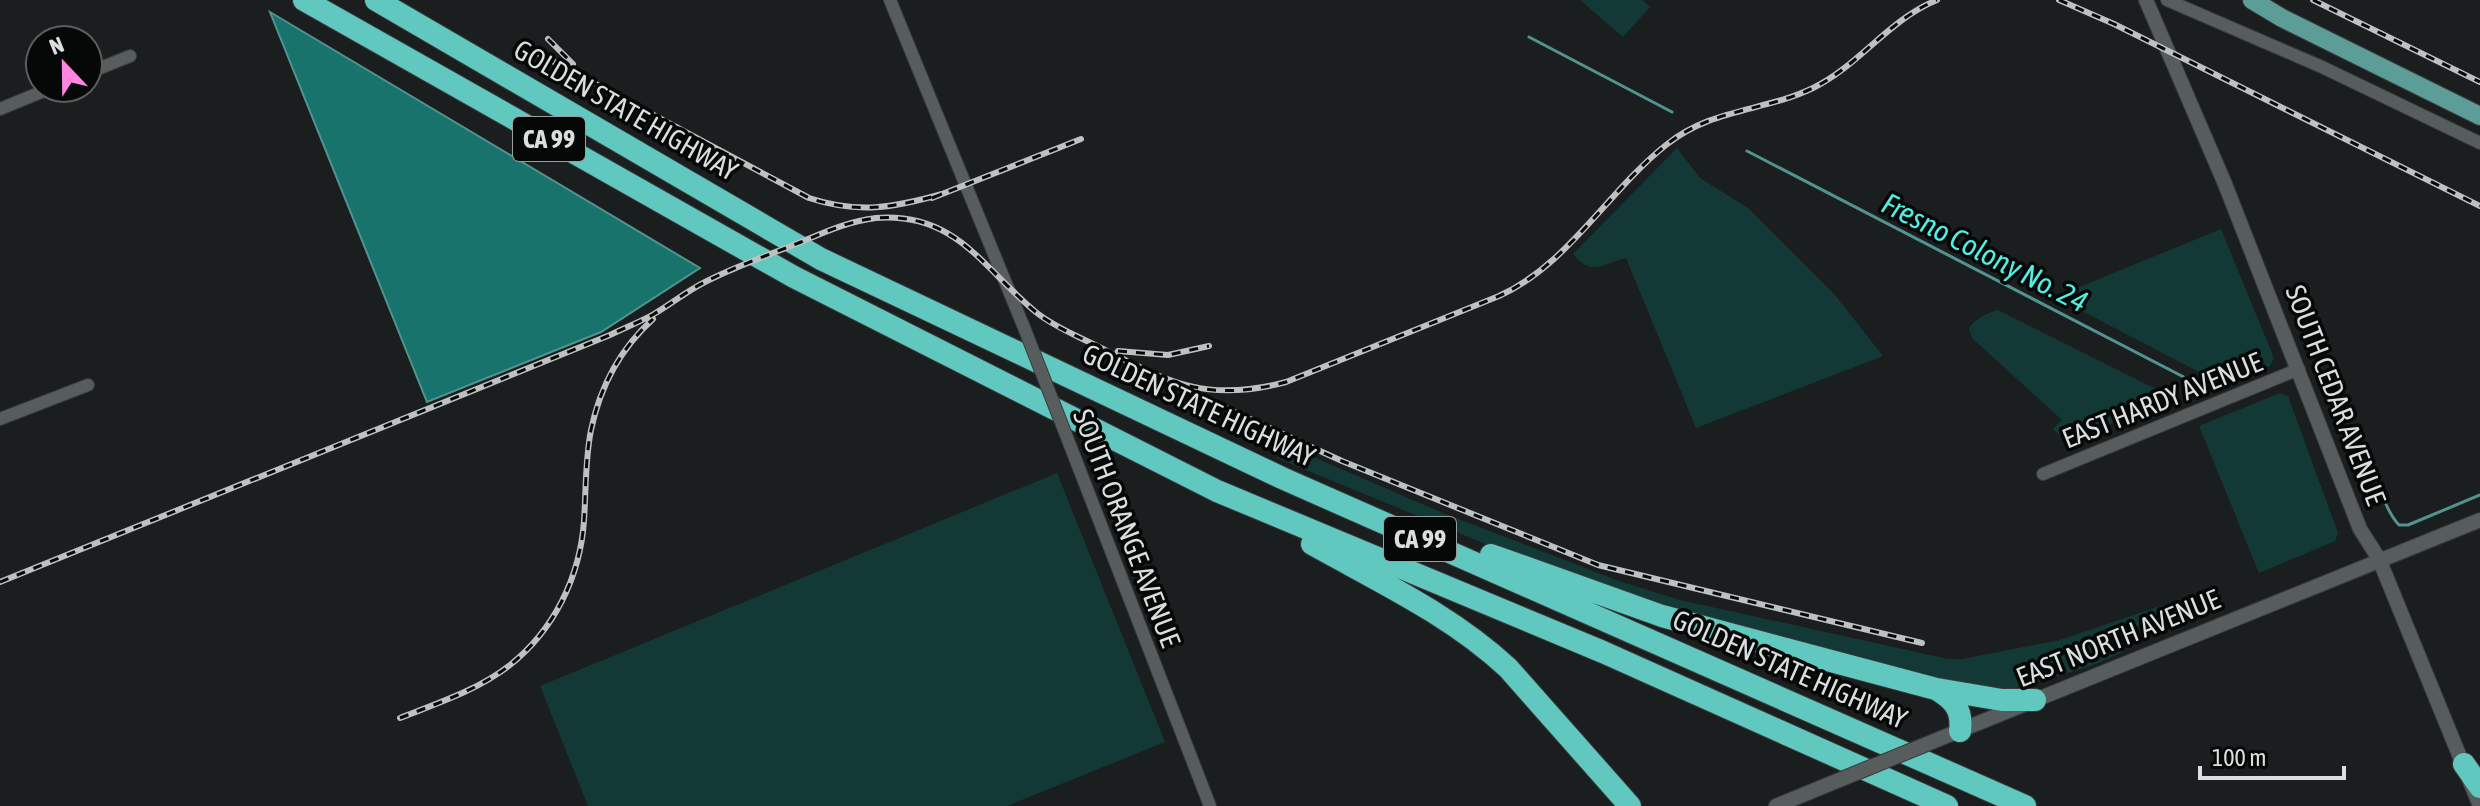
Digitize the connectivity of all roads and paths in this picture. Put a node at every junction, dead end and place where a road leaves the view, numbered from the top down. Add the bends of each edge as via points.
1 (304, 0) edge
2 (376, 0) edge
3 (890, 0) edge
4 (2146, 0) edge
5 (2167, 0) edge
6 (2234, 0) edge
7 (2252, 0) edge
8 (2282, 18) junction
9 (130, 56) dead end
10 (104, 67) edge
11 (24, 99) edge
12 (0, 109) edge
13 (2480, 116) edge
14 (2480, 143) edge
15 (2299, 369) junction
16 (88, 385) dead end
17 (0, 419) edge
18 (2043, 474) dead end
19 (1282, 478) junction
20 (1217, 491) junction
21 (2480, 520) edge
22 (2379, 559) junction
23 (1936, 689) junction
24 (2035, 700) junction
25 (1950, 735) junction
26 (2464, 764) junction
27 (2480, 787) edge
28 (1210, 806) edge
29 (1630, 806) edge
30 (1776, 806) edge
31 (1947, 806) edge
32 (2025, 806) edge
33 (2480, 806) edge

1 - 20 highway, CA 99 via 794,277
2 - 19 highway, GOLDEN STATE HIGHWAY / CA 99 via 821,259
3 - 28 street, SOUTH ORANGE AVENUE, bridge
4 - 15 street, SOUTH CEDAR AVENUE
5 - 14 street
6 - 8 main road
7 - 8 main road
8 - 13 main road
9 - 10 street
11 - 12 street
15 - 18 street, EAST HARDY AVENUE
15 - 22 street, SOUTH CEDAR AVENUE via 2360,529
16 - 17 street
19 - 23 highway via 1623,604
19 - 32 highway, GOLDEN STATE HIGHWAY / CA 99
20 - 29 highway via 1468,634 1508,668
20 - 31 highway, CA 99 via 1603,652
21 - 22 street, EAST NORTH AVENUE
22 - 24 street, EAST NORTH AVENUE
22 - 26 street, SOUTH CEDAR AVENUE
23 - 24 highway
23 - 25 highway via 1950,697 1962,721
24 - 25 street, EAST NORTH AVENUE
25 - 30 street, EAST NORTH AVENUE, bridge
26 - 27 highway
26 - 33 street, SOUTH CEDAR AVENUE

